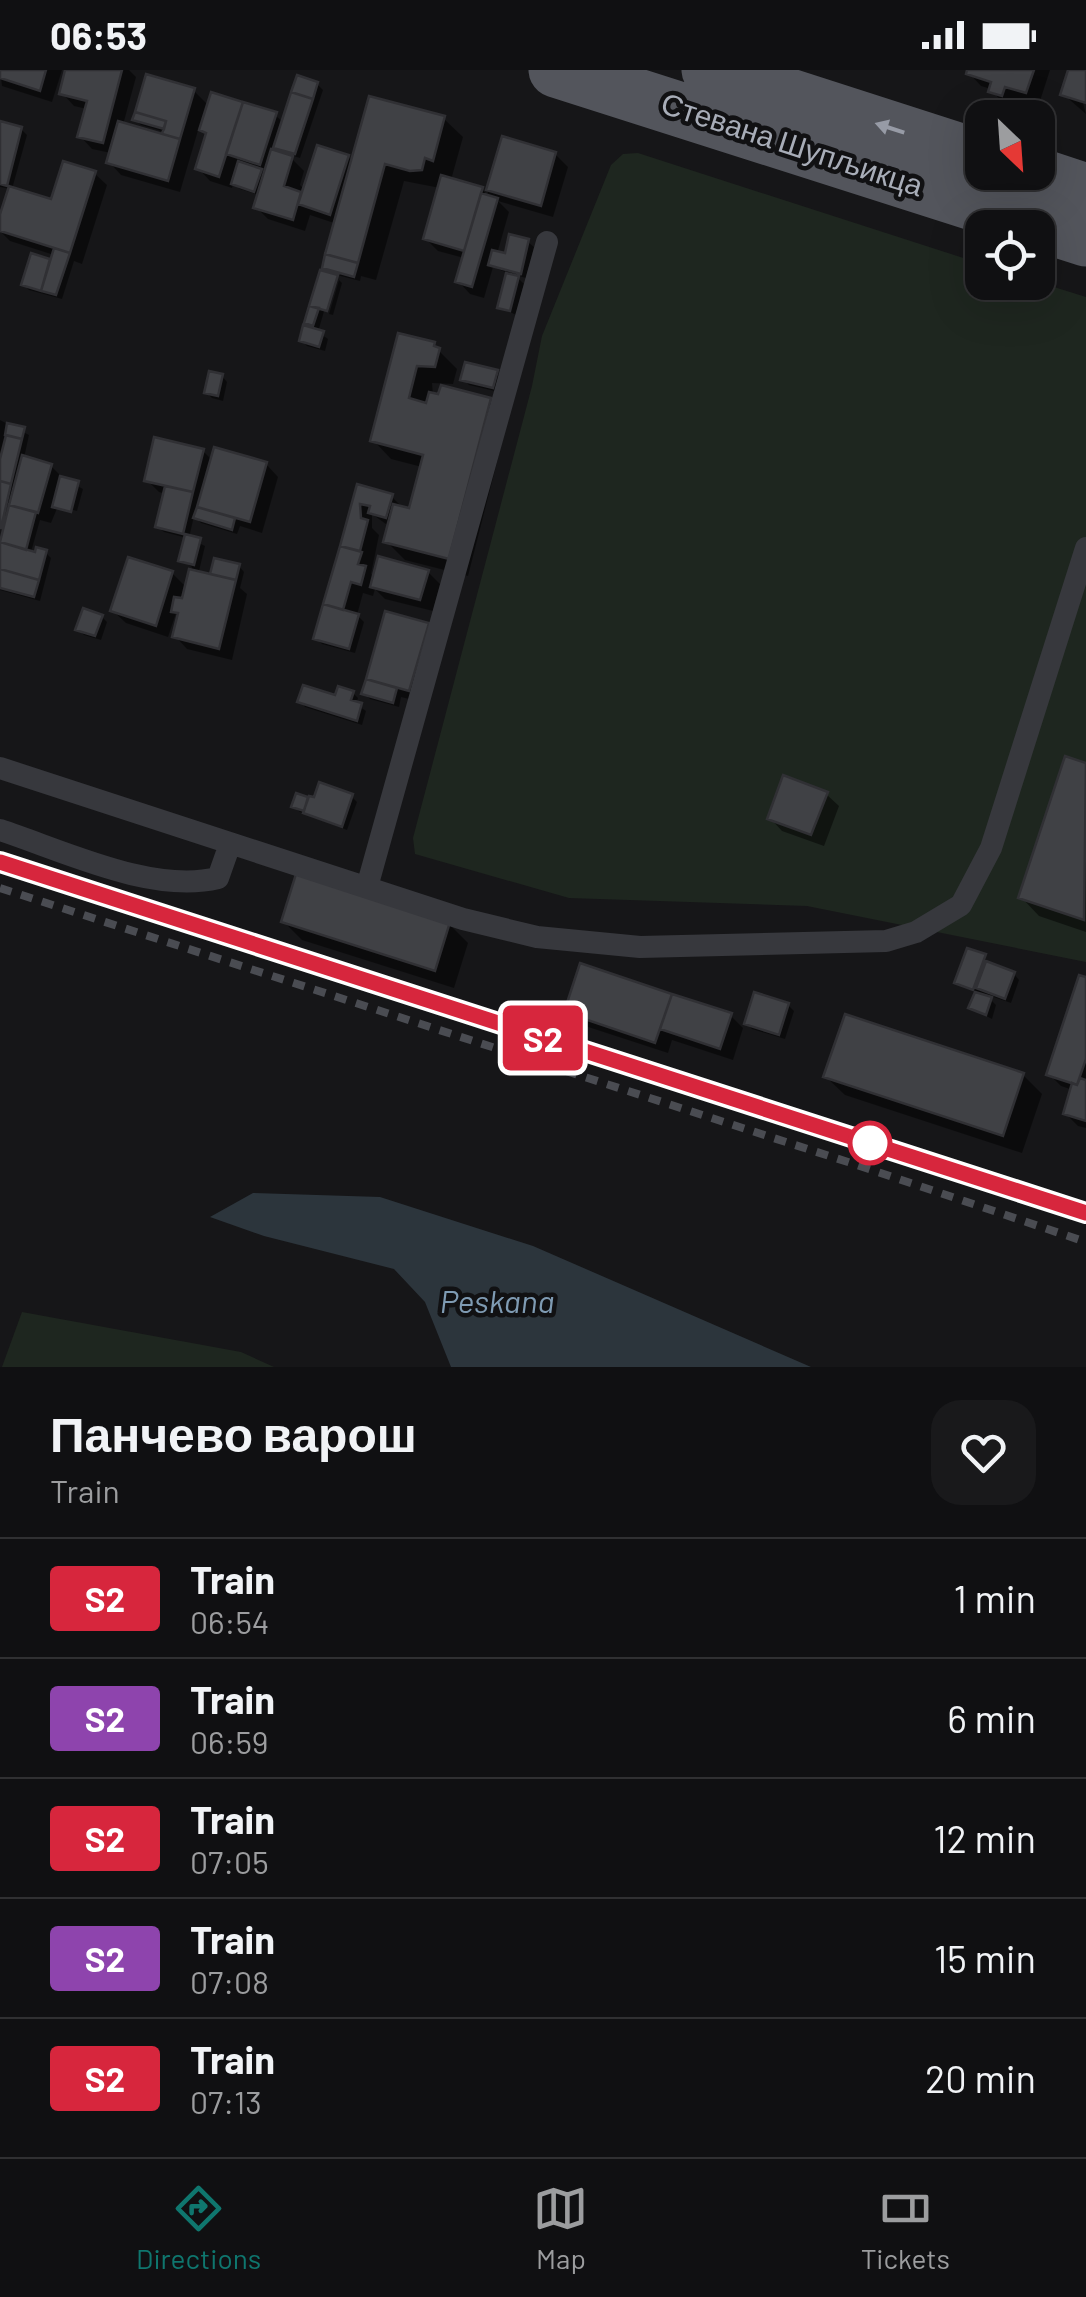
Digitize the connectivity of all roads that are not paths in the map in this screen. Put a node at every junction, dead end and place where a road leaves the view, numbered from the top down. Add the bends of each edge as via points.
1 (556, 70) edge
2 (709, 70) edge
3 (965, 153) edge
4 (1055, 181) edge
5 (1086, 191) edge
6 (1086, 239) edge
7 (547, 242) dead end
8 (1086, 548) edge
9 (0, 768) edge
10 (0, 830) edge
11 (230, 844) junction
12 (367, 887) junction

1 - 6 main road, Стевана Шупљикца
3 -> 2 main road, Стевана Шупљикца
4 - 5 main road
7 - 12 lane
8 - 12 lane via 990,848 961,905 916,932 886,941 640,947 536,937
9 - 11 lane
10 - 11 lane via 157,882 218,878
11 - 12 lane

